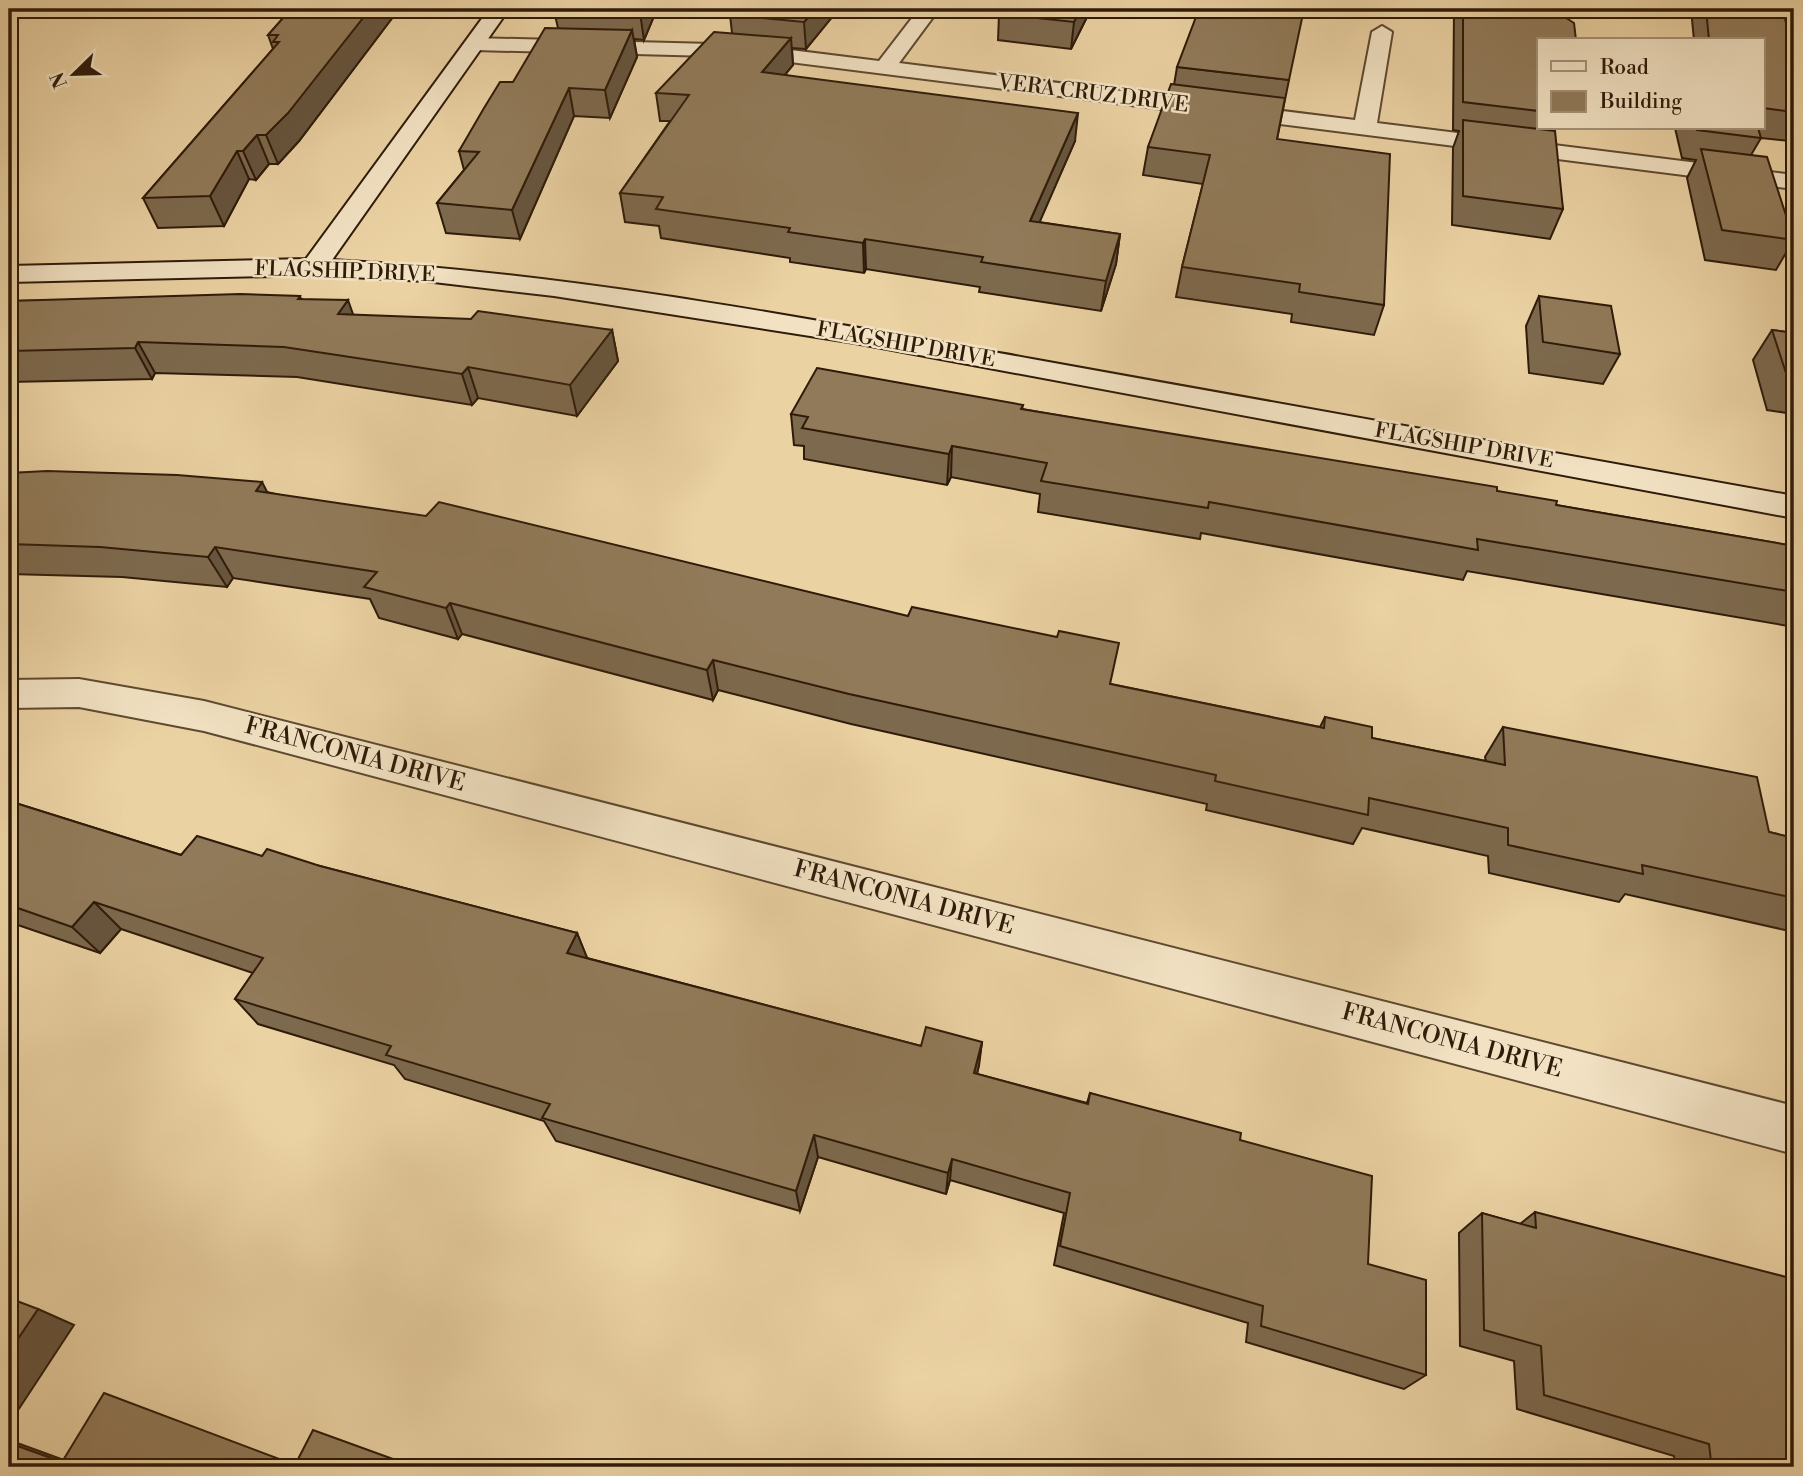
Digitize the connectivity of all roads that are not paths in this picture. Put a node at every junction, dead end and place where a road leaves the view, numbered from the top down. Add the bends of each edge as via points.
1 (499, 9) edge
2 (929, 9) edge
3 (1382, 32) dead end
4 (474, 44) junction
5 (884, 69) junction
6 (1365, 128) junction
7 (1794, 182) edge
8 (314, 267) junction
9 (9, 274) edge
10 (1794, 507) edge
11 (9, 694) edge
12 (1794, 1130) edge

1 - 4 street
2 - 5 street
3 - 6 street
4 - 5 street, VERA CRUZ DRIVE via 704,48
4 - 8 street
5 - 6 street, VERA CRUZ DRIVE
6 - 7 street, VERA CRUZ DRIVE
8 - 9 street, FLAGSHIP DRIVE
8 - 10 street, FLAGSHIP DRIVE via 425,273 554,288 855,335
11 - 12 street, FRANCONIA DRIVE via 79,693 204,716

